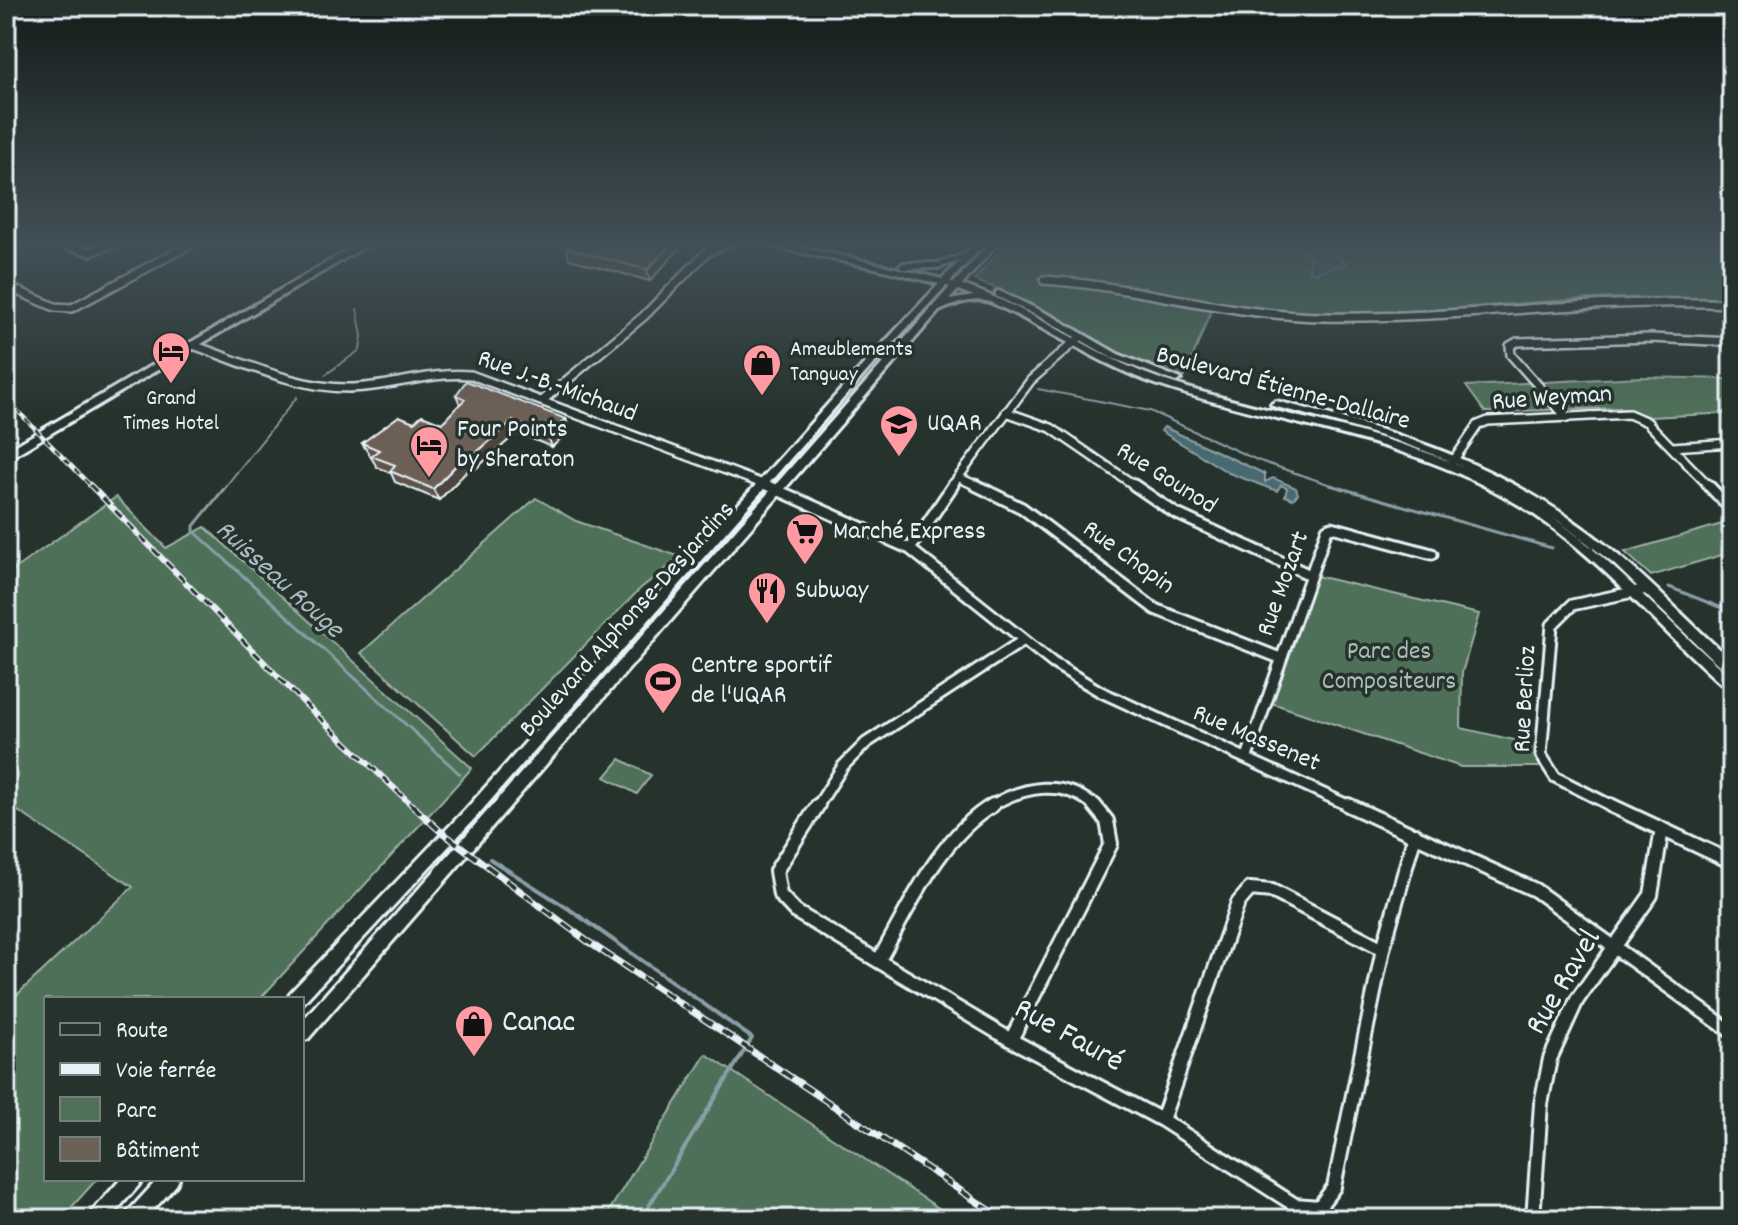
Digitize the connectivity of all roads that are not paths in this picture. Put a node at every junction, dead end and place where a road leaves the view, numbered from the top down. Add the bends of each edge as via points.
1 (39, 300) edge
2 (87, 300) edge
3 (269, 300) edge
4 (660, 300) edge
5 (935, 300) edge
6 (940, 300) edge
7 (960, 300) edge
8 (993, 300) edge
9 (1009, 300) edge
10 (1194, 300) edge
11 (1732, 304) edge
12 (933, 312) junction
13 (1077, 340) junction
14 (1732, 342) edge
15 (193, 345) junction
16 (542, 401) junction
17 (1006, 412) junction
18 (1567, 418) junction
19 (1732, 443) edge
20 (1672, 447) junction
21 (6, 456) edge
22 (1454, 460) junction
23 (960, 478) junction
24 (771, 487) junction
25 (1732, 510) edge
26 (910, 549) junction
27 (1432, 554) dead end
28 (1308, 574) junction
29 (1647, 589) junction
30 (1631, 592) junction
31 (1024, 640) junction
32 (1280, 658) junction
33 (1732, 669) edge
34 (1732, 685) edge
35 (1247, 757) junction
36 (1662, 829) junction
37 (1415, 834) junction
38 (1732, 862) edge
39 (1614, 948) junction
40 (1383, 949) junction
41 (879, 960) junction
42 (298, 997) edge
43 (304, 1031) edge
44 (1732, 1032) edge
45 (1011, 1040) junction
46 (1162, 1120) junction
47 (131, 1181) edge
48 (168, 1181) edge
49 (97, 1219) edge
50 (133, 1219) edge
51 (1533, 1219) edge

1 - 2 street via 72,308
3 - 15 main road
4 - 16 street
5 - 24 main road, Boulevard Alphonse-Desjardins
6 - 12 main road, Boulevard Alphonse-Desjardins
7 - 12 main road
8 - 13 main road, Boulevard Étienne-Dallaire
9 - 13 main road, Boulevard Étienne-Dallaire via 1029,307
10 - 11 street via 1315,317 1659,301
12 - 24 main road, Boulevard Alphonse-Desjardins
13 - 17 street via 1037,373
13 - 22 main road, Boulevard Étienne-Dallaire via 1116,366 1165,384
14 - 18 street via 1603,339 1510,346 1511,355
15 - 16 street, Rue J.-B.-Michaud via 332,387 459,373
15 - 21 main road
16 - 24 street, Rue J.-B.-Michaud
17 - 23 street
17 - 28 street, Rue Gounod via 1051,428 1175,513
18 - 20 street, Rue Weyman via 1637,416
18 - 22 street, Rue Weyman via 1482,422
19 - 20 street
20 - 25 street, Rue Weyman
22 - 29 main road, Boulevard Étienne-Dallaire via 1552,510
22 - 30 main road, Boulevard Étienne-Dallaire via 1545,517
23 - 26 street
23 - 32 street, Rue Chopin via 1022,508 1155,609
24 - 26 street, Rue Massenet
24 - 42 main road, Boulevard Alphonse-Desjardins
24 - 43 main road, Boulevard Alphonse-Desjardins
26 - 31 street, Rue Massenet
27 - 28 street, Rue Mozart via 1332,527
28 - 32 street, Rue Mozart
29 - 30 street, Rue Berlioz
29 - 33 main road, Boulevard Étienne-Dallaire
30 - 34 main road, Boulevard Étienne-Dallaire
30 - 36 street, Rue Berlioz via 1572,605 1552,625 1541,755 1555,777
31 - 35 street, Rue Massenet via 1101,692
31 - 41 street, Rue Fauré via 866,743 843,766 776,871 780,895 796,912
32 - 35 street, Rue Mozart
35 - 37 street, Rue Massenet
36 - 38 street, Rue Berlioz
36 - 39 street, Rue Ravel via 1652,893
37 - 39 street, Rue Massenet via 1535,890
37 - 40 street, Rue Fauré
39 - 44 street, Rue Massenet
39 - 51 street, Rue Ravel via 1550,1057
40 - 46 street via 1272,891 1250,889 1238,903
40 - 46 street, Rue Fauré via 1334,1187 1319,1207 1295,1205
41 - 45 street, Rue Fauré
41 - 45 street via 954,839 971,821 1022,787 1059,786 1085,798 1106,817 1111,844
45 - 46 street, Rue Fauré
47 - 49 main road
48 - 50 main road

